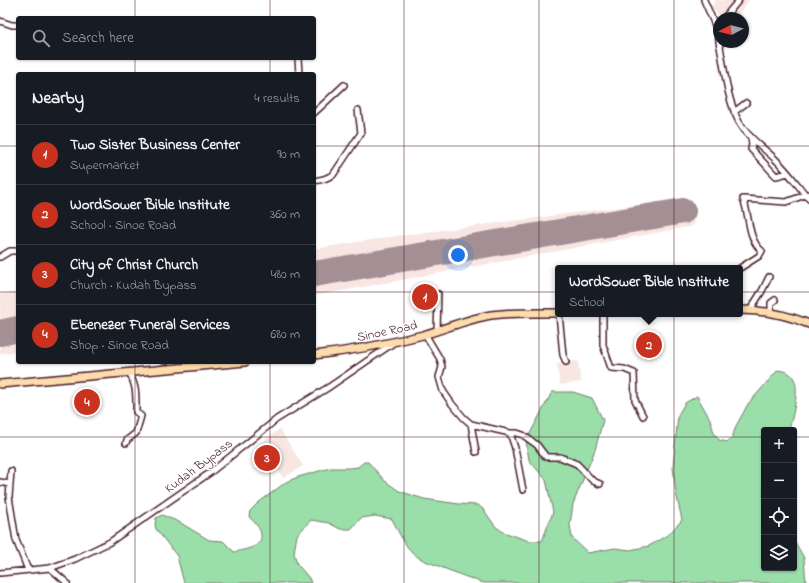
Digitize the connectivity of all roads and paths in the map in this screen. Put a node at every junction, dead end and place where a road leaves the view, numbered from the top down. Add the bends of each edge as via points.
1 (704, 0) edge
2 (739, 0) edge
3 (729, 12) edge
4 (713, 18) edge
5 (0, 21) edge
6 (16, 25) edge
7 (721, 48) edge
8 (298, 60) edge
9 (299, 72) edge
10 (344, 86) dead end
11 (746, 103) dead end
12 (358, 110) dead end
13 (316, 111) edge
14 (734, 112) junction
15 (751, 138) junction
16 (788, 173) junction
17 (316, 181) edge
18 (808, 196) edge
19 (16, 251) edge
20 (0, 257) edge
21 (743, 266) edge
22 (768, 277) dead end
23 (438, 294) dead end
24 (775, 300) dead end
25 (743, 310) edge
26 (750, 310) junction
27 (555, 313) edge
28 (771, 313) junction
29 (558, 317) edge
30 (603, 317) edge
31 (809, 324) edge
32 (437, 330) junction
33 (425, 334) junction
34 (396, 342) junction
35 (316, 355) edge
36 (566, 362) dead end
37 (226, 364) edge
38 (129, 372) junction
39 (0, 384) edge
40 (643, 416) dead end
41 (471, 424) junction
42 (510, 433) junction
43 (126, 443) dead end
44 (476, 452) dead end
45 (11, 471) dead end
46 (0, 482) edge
47 (10, 484) junction
48 (600, 484) dead end
49 (523, 490) dead end
50 (50, 568) junction
51 (28, 570) junction
52 (0, 573) edge
53 (67, 583) edge

1 - 4 street
2 - 3 street
5 - 6 street
7 - 14 street via 724,75
8 - 9 street
10 - 13 street
11 - 14 street
12 - 17 street via 361,134 333,175
14 - 15 street
15 - 16 street
15 - 16 street via 751,149 776,176
16 - 18 street
18 - 21 street via 786,202 743,199 751,234 757,247 762,251 759,256
19 - 20 street via 10,251
22 - 26 street
23 - 32 street
24 - 28 street via 771,303
25 - 26 highway
26 - 28 highway
27 - 32 highway, Sinoe Road via 491,315
28 - 31 highway
29 - 36 street
30 - 40 street via 603,345 611,368 634,373 635,400
32 - 33 highway, Sinoe Road
33 - 34 highway, Sinoe Road
33 - 41 street via 440,358 443,390
34 - 35 highway, Sinoe Road
34 - 50 street, Kudah Bypass via 329,387 276,418 211,472 110,542
37 - 38 highway
38 - 39 highway
38 - 43 street via 135,386 136,412 141,416 138,429
41 - 42 street
41 - 44 street
42 - 48 street via 518,433 528,438 538,445 546,458 560,457 577,464 593,481
42 - 49 street
45 - 47 street
46 - 47 street
47 - 51 street via 9,497 16,540
50 - 51 street, Kudah Bypass
50 - 53 street
51 - 52 street, Kudah Bypass

